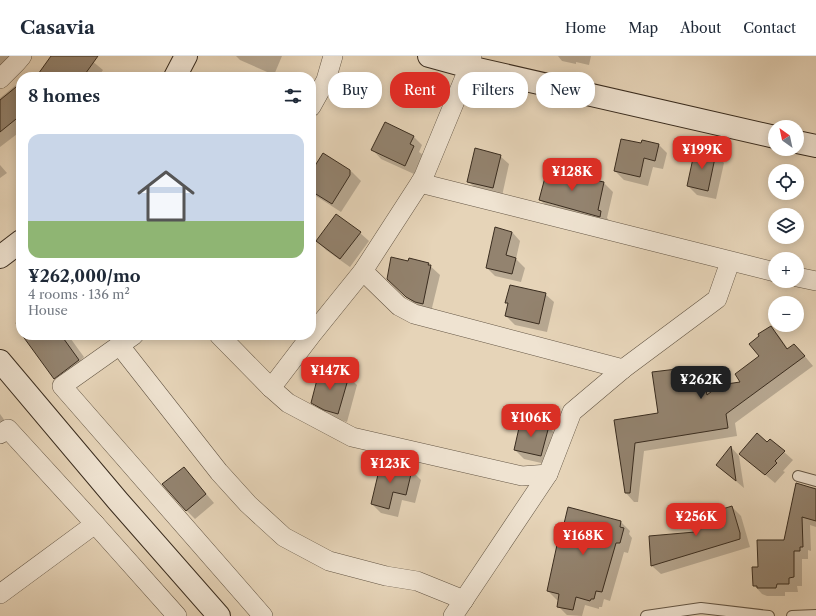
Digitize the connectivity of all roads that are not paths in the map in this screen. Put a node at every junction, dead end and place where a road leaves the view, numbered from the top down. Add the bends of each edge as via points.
1 (22, 56) edge
2 (186, 56) edge
3 (333, 56) edge
4 (429, 56) edge
5 (470, 61) edge
6 (178, 72) edge
7 (0, 79) edge
8 (316, 98) edge
9 (768, 135) edge
10 (804, 143) edge
11 (816, 146) edge
12 (420, 183) junction
13 (16, 245) edge
14 (0, 257) edge
15 (730, 262) junction
16 (768, 270) edge
17 (363, 271) junction
18 (804, 278) edge
19 (816, 281) edge
20 (316, 329) edge
21 (127, 340) edge
22 (224, 340) edge
23 (308, 340) edge
24 (0, 360) edge
25 (623, 369) junction
26 (271, 388) junction
27 (0, 434) edge
28 (548, 474) junction
29 (798, 476) dead end
30 (816, 480) edge
31 (95, 524) junction
32 (0, 594) edge
33 (464, 600) junction
34 (816, 615) edge
35 (177, 616) edge
36 (219, 616) edge
37 (263, 616) edge
38 (452, 616) edge
39 (646, 616) edge
40 (769, 616) edge
41 (792, 616) edge

1 - 7 street
2 - 6 street
3 - 8 street via 326,80
4 - 5 street
5 - 9 street
5 - 12 street
10 - 11 street
12 - 15 street
12 - 17 street
13 - 14 street
15 - 16 street
15 - 25 street via 717,299
17 - 20 street
17 - 25 street via 399,306 414,314
18 - 19 street
21 - 33 street via 219,472 248,504 284,537 329,561 417,581
21 - 37 street via 62,386
22 - 26 street
23 - 26 street
24 - 36 street
25 - 28 street via 572,412
26 - 28 street via 288,403 352,437 522,476
27 - 31 street via 8,429
28 - 33 street
29 - 30 lane
31 - 32 street
31 - 35 street
33 - 38 street
34 - 41 lane
39 - 40 lane via 701,608

